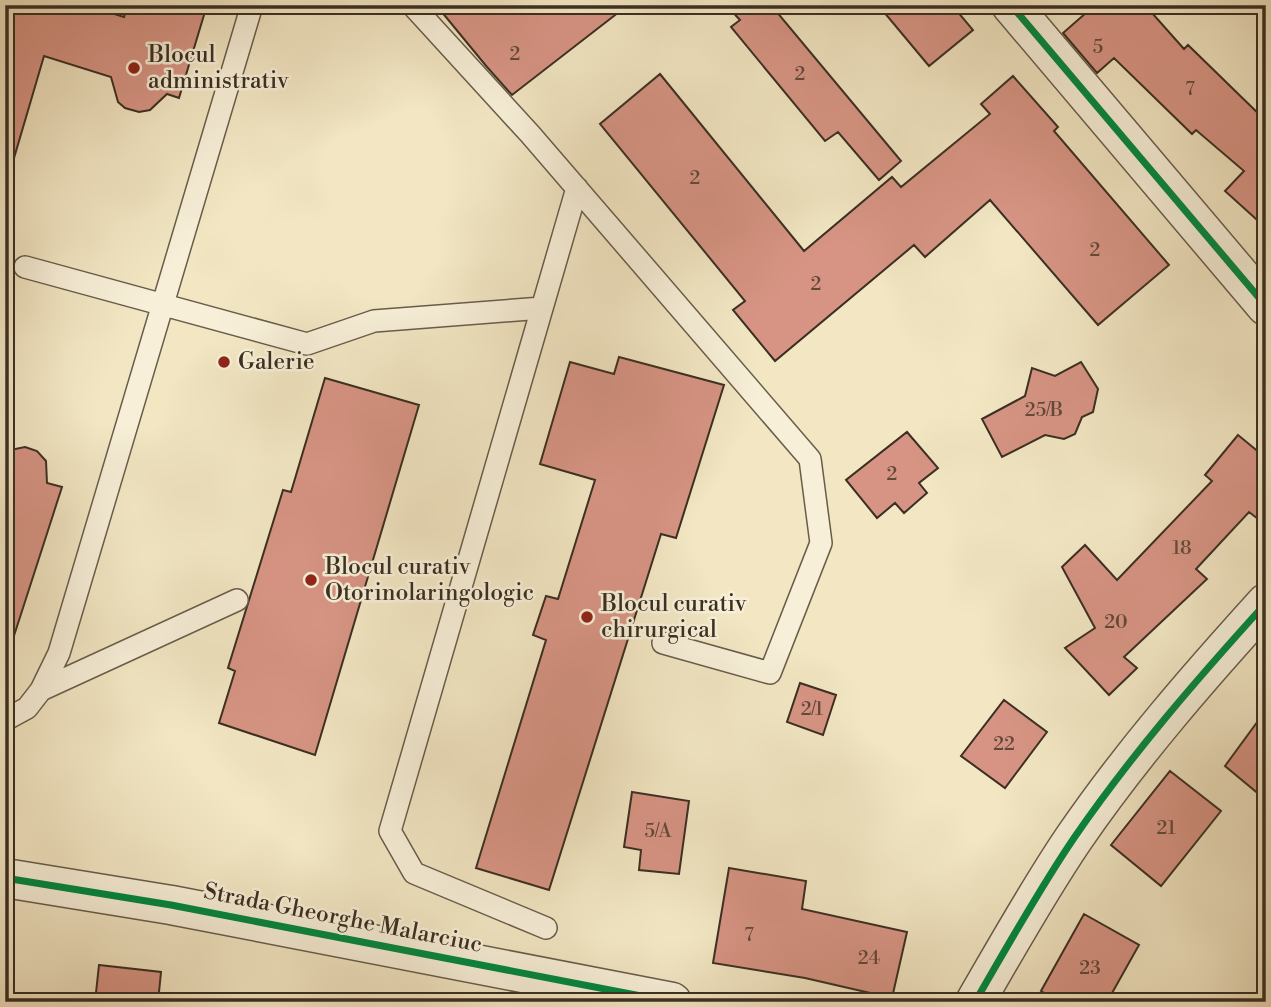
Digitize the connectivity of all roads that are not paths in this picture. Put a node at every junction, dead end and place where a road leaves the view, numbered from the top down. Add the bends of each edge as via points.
1 (251, 5) edge
2 (412, 5) edge
3 (1011, 5) edge
4 (577, 188) junction
5 (25, 267) dead end
6 (163, 305) junction
7 (1266, 306) edge
8 (542, 308) junction
9 (237, 600) dead end
10 (1266, 603) edge
11 (663, 643) dead end
12 (41, 690) junction
13 (5, 720) edge
14 (5, 878) edge
15 (546, 928) dead end
16 (672, 1002) edge
17 (975, 1002) edge

1 - 6 lane
2 - 4 lane
3 - 7 street
4 - 8 lane
4 - 11 lane via 810,459 821,543 770,673
5 - 6 lane
6 - 8 lane via 307,344 374,321
6 - 12 lane via 59,653
8 - 15 lane via 390,831 414,873
9 - 12 lane
10 - 17 street via 1194,683 1075,837
12 - 13 lane via 27,708
14 - 16 street, Strada Gheorghe Malarciuc via 171,905

